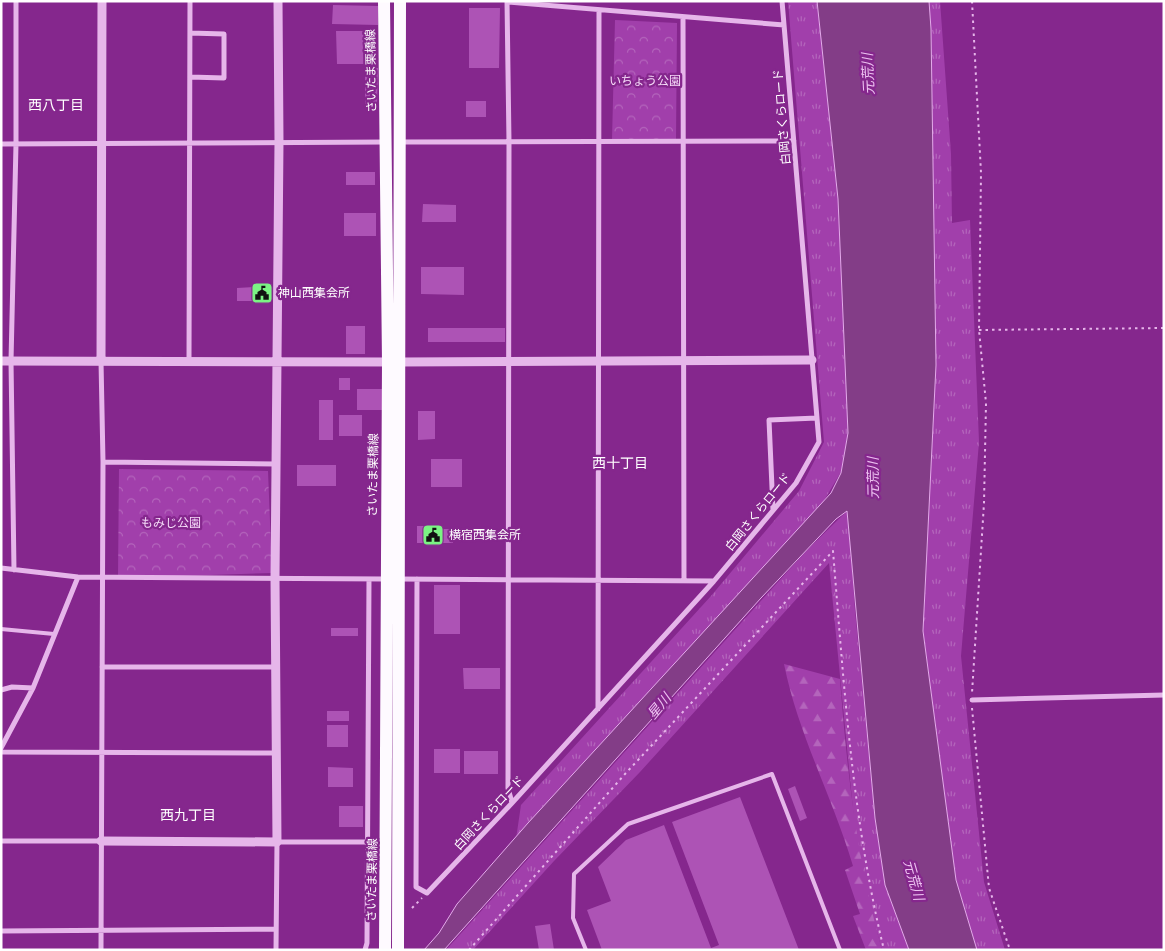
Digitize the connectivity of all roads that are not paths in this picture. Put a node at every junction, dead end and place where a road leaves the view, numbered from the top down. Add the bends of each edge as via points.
1 (16, 1) edge
2 (102, 1) edge
3 (190, 1) edge
4 (278, 1) edge
5 (384, 1) edge
6 (400, 1) edge
7 (782, 1) edge
8 (507, 2) edge
9 (598, 10) junction
10 (683, 17) junction
11 (784, 25) junction
12 (190, 33) junction
13 (190, 77) junction
14 (683, 141) junction
15 (794, 141) junction
16 (279, 142) junction
17 (386, 142) junction
18 (399, 142) junction
19 (509, 142) junction
20 (598, 142) junction
21 (101, 143) junction
22 (189, 143) junction
23 (1, 144) edge
24 (16, 144) junction
25 (812, 360) junction
26 (6, 361) edge
27 (101, 361) junction
28 (189, 361) junction
29 (278, 361) junction
30 (508, 361) junction
31 (598, 361) junction
32 (684, 361) junction
33 (394, 362) junction
34 (817, 418) junction
35 (103, 462) junction
36 (277, 464) junction
37 (773, 511) junction
38 (1, 568) edge
39 (14, 570) junction
40 (78, 577) junction
41 (102, 577) junction
42 (275, 578) junction
43 (369, 579) junction
44 (386, 579) junction
45 (399, 579) junction
46 (417, 579) junction
47 (508, 580) junction
48 (598, 580) junction
49 (684, 581) junction
50 (714, 581) junction
51 (1, 629) edge
52 (54, 634) junction
53 (102, 667) junction
54 (277, 667) junction
55 (33, 688) junction
56 (1, 690) edge
57 (1164, 695) edge
58 (972, 700) road end
59 (598, 709) junction
60 (1, 748) edge
61 (1, 752) edge
62 (101, 753) junction
63 (277, 753) junction
64 (512, 803) junction
65 (101, 841) junction
66 (1, 842) edge
67 (277, 842) junction
68 (368, 842) junction
69 (101, 930) junction
70 (276, 930) junction
71 (1, 931) edge
72 (101, 950) edge
73 (276, 950) edge
74 (365, 950) edge
75 (384, 950) edge
76 (398, 950) edge
77 (586, 950) edge
78 (840, 950) edge

1 - 24 street
2 - 21 street
3 - 12 street
4 - 16 street
5 - 17 main road, さいたま栗橋線
6 - 18 main road, さいたま栗橋線
7 - 11 street, 白岡さくらロード
8 - 9 street
8 - 19 street
9 - 10 street
9 - 20 street
10 - 11 street
10 - 14 street
11 - 15 street, 白岡さくらロード
12 - 13 street
12 - 13 street via 224,34 224,78
13 - 22 street
14 - 15 street
14 - 20 street
14 - 32 street
15 - 25 street, 白岡さくらロード
16 - 17 street
16 - 22 street
16 - 29 street
17 - 18 street
17 - 33 main road, さいたま栗橋線
18 - 19 street
18 - 33 main road, さいたま栗橋線
19 - 20 street
19 - 30 street
20 - 31 street
21 - 22 street
21 - 24 street
21 - 27 street
22 - 28 street
23 - 24 street
24 - 26 street
25 - 32 street
25 - 34 street, 白岡さくらロード
26 - 27 street
26 - 39 street
27 - 28 street
27 - 35 street
28 - 29 street
29 - 33 street
29 - 36 street
30 - 31 street
30 - 33 street
30 - 47 street
31 - 32 street
31 - 48 street
32 - 49 street
33 - 44 main road, さいたま栗橋線
33 - 45 main road, さいたま栗橋線
34 - 37 street, 白岡さくらロード via 819,442 796,483
34 - 37 street via 769,420
35 - 36 street
35 - 41 street
36 - 42 street
37 - 50 street, 白岡さくらロード
38 - 39 street
39 - 40 street
40 - 41 street
40 - 52 street
41 - 42 street
41 - 53 street
42 - 43 street
42 - 54 street
43 - 44 street
43 - 68 street
44 - 45 street
44 - 75 main road, さいたま栗橋線
45 - 46 street
45 - 76 main road, さいたま栗橋線
46 - 47 street
46 - 64 street, 白岡さくらロード via 416,887 427,893
47 - 48 street
47 - 64 street via 508,788
48 - 49 street
48 - 59 street
49 - 50 street
50 - 59 street, 白岡さくらロード
51 - 52 lane
52 - 55 street
53 - 54 street
53 - 62 street
54 - 63 street
55 - 56 street
55 - 60 street
57 - 58 street
59 - 64 street, 白岡さくらロード
61 - 62 street
62 - 63 street
62 - 65 street
63 - 67 street
65 - 66 street
65 - 67 street
65 - 69 street
67 - 68 street
67 - 70 street
68 - 74 street
69 - 70 street
69 - 71 street
69 - 72 street
70 - 73 street
77 - 78 lane via 573,918 574,874 628,824 772,774

